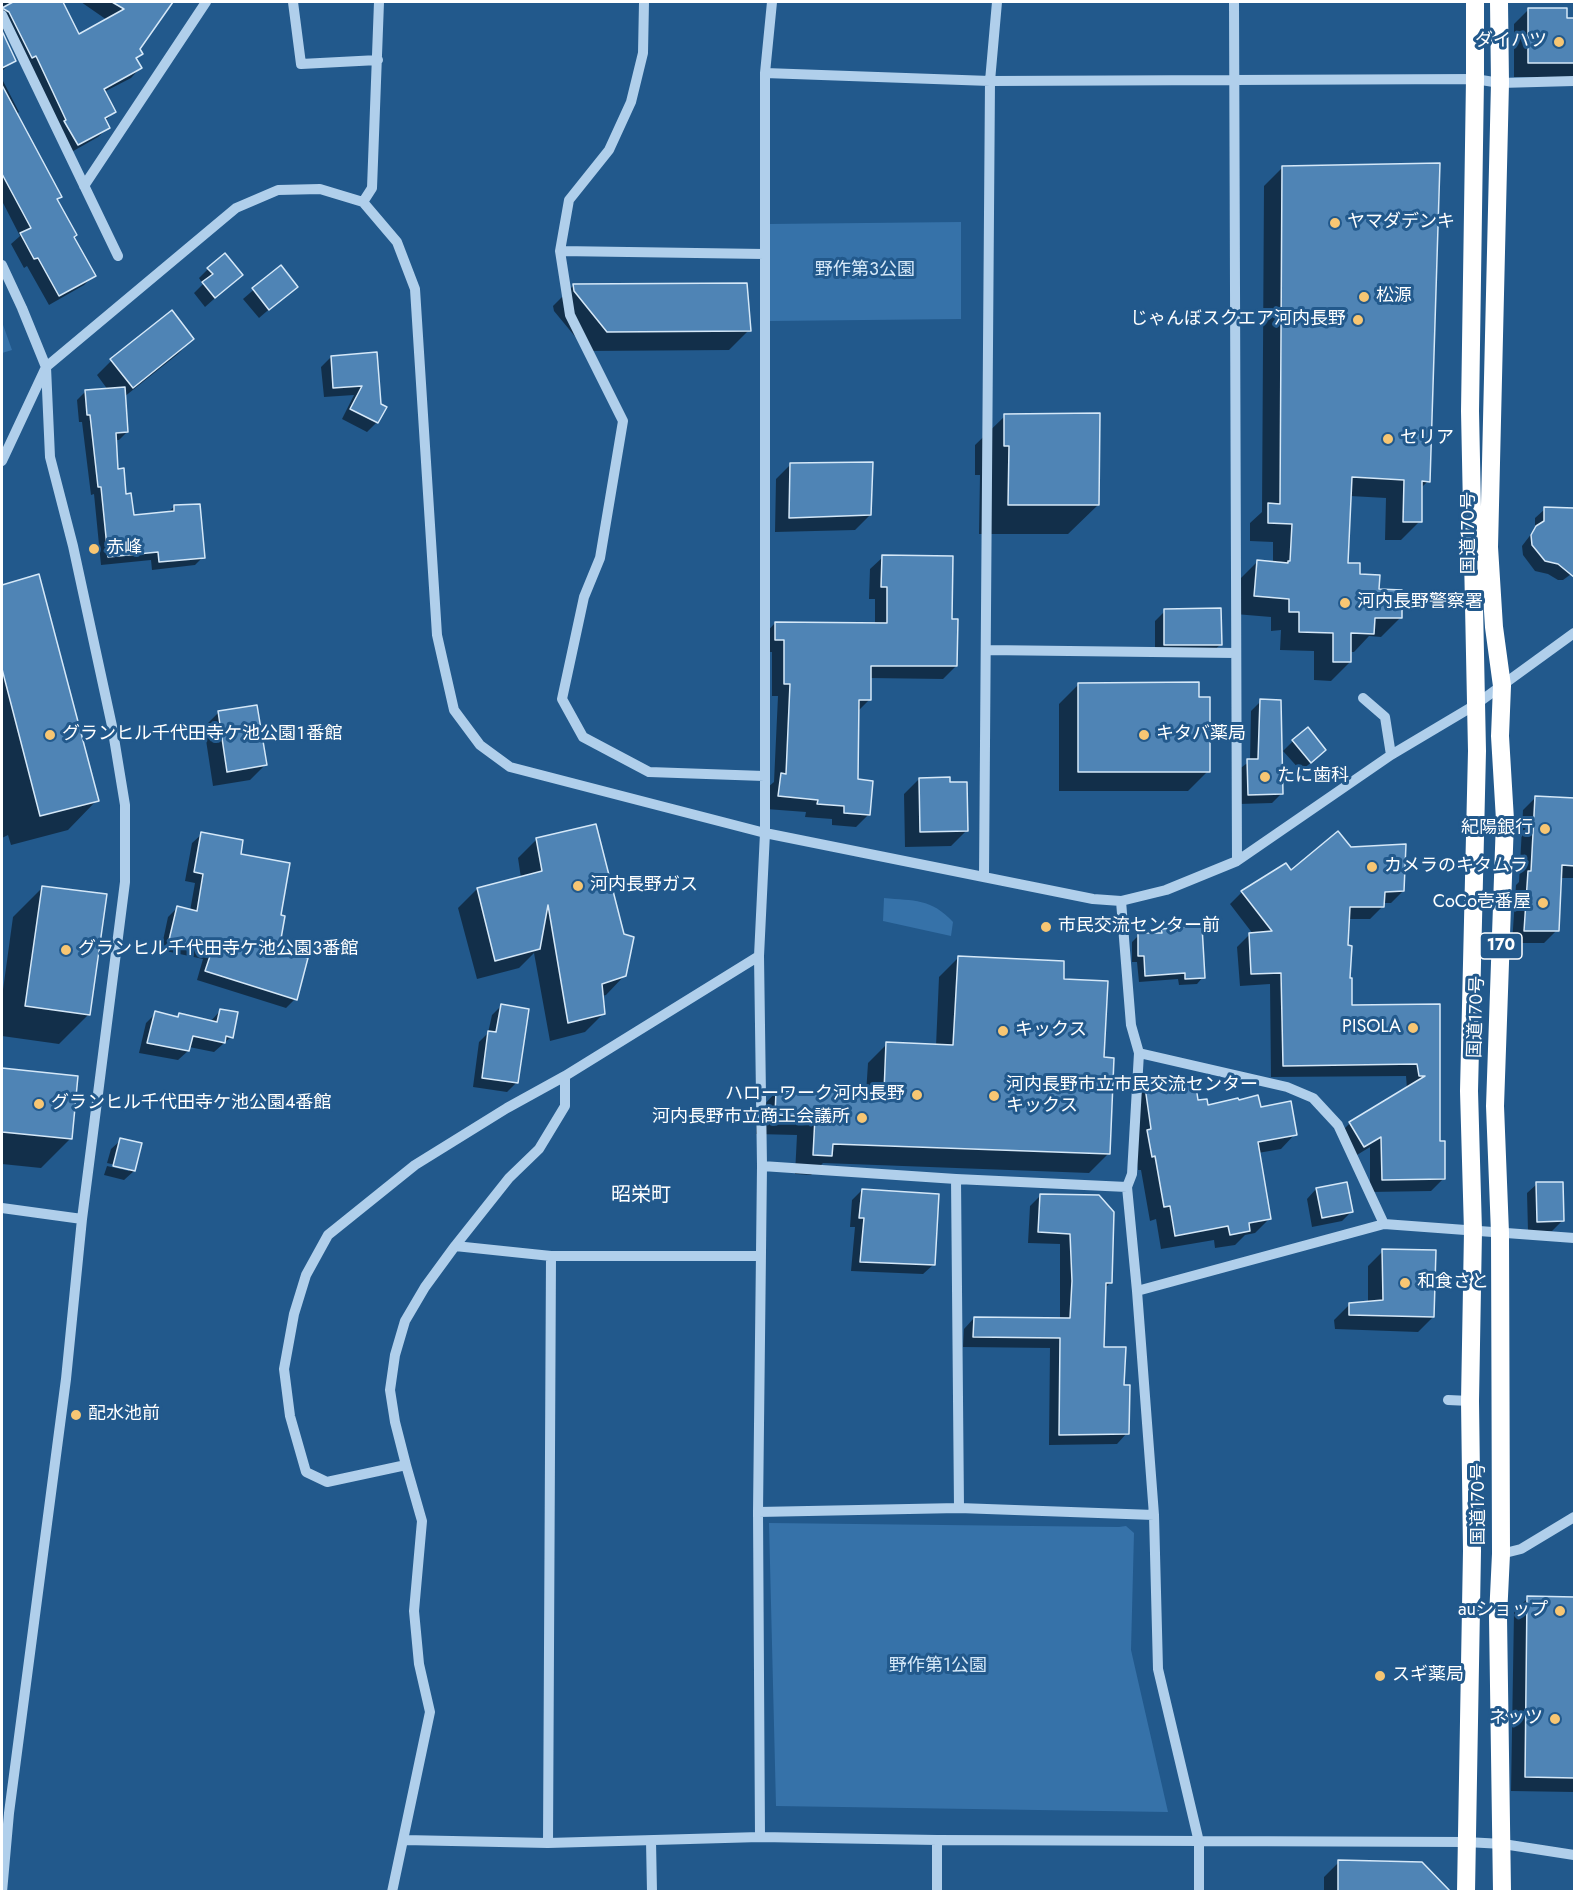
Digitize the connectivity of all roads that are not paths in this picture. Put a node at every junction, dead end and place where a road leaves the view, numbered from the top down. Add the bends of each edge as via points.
1 (206, 2) edge
2 (293, 2) edge
3 (379, 2) edge
4 (644, 2) edge
5 (772, 2) edge
6 (997, 2) edge
7 (1234, 2) edge
8 (1475, 2) edge
9 (1499, 2) edge
10 (2, 15) edge
11 (378, 60) junction
12 (765, 73) junction
13 (1476, 79) junction
14 (990, 81) junction
15 (1233, 81) junction
16 (1575, 81) edge
17 (1500, 83) junction
18 (84, 186) junction
19 (363, 202) junction
20 (560, 250) junction
21 (764, 254) junction
22 (118, 256) dead end
23 (2, 265) edge
24 (46, 367) junction
25 (2, 460) edge
26 (1575, 633) edge
27 (986, 650) junction
28 (1234, 652) junction
29 (1502, 686) junction
30 (1364, 698) dead end
31 (1475, 705) junction
32 (1391, 755) junction
33 (764, 776) junction
34 (765, 833) junction
35 (1237, 861) junction
36 (984, 876) junction
37 (1121, 901) junction
38 (759, 956) junction
39 (1139, 1053) junction
40 (565, 1076) junction
41 (762, 1166) junction
42 (956, 1179) junction
43 (1127, 1186) junction
44 (2, 1208) edge
45 (82, 1218) junction
46 (1384, 1224) junction
47 (1473, 1231) junction
48 (1500, 1233) junction
49 (1575, 1238) edge
50 (455, 1246) junction
51 (551, 1256) junction
52 (761, 1256) junction
53 (1137, 1291) junction
54 (1448, 1400) dead end
55 (1470, 1401) junction
56 (406, 1465) junction
57 (959, 1508) junction
58 (758, 1512) junction
59 (1154, 1515) junction
60 (1575, 1517) edge
61 (1502, 1554) junction
62 (5, 1813) edge
63 (760, 1838) junction
64 (404, 1840) junction
65 (937, 1840) junction
66 (651, 1841) junction
67 (1199, 1842) junction
68 (1466, 1842) junction
69 (548, 1843) junction
70 (1503, 1844) junction
71 (1575, 1855) edge
72 (2, 1892) edge
73 (392, 1892) edge
74 (652, 1892) edge
75 (937, 1892) edge
76 (1199, 1892) edge
77 (1466, 1892) edge
78 (1502, 1892) edge

1 - 18 street
2 - 11 street via 301,64
3 - 11 street
4 - 20 street via 643,53 631,102 609,150 569,200
5 - 12 street
6 - 14 street
7 - 15 street
8 - 13 highway, 国道170号 / 170
9 - 17 highway, 国道170号 / 170
10 - 18 street
11 - 19 street via 372,188
12 - 14 street
12 - 21 street
13 - 15 street
13 - 17 street
13 - 31 highway, 国道170号 / 170 via 1470,411
14 - 15 street
14 - 27 street
15 - 28 street
16 - 17 street
17 - 29 highway, 国道170号 / 170 via 1489,547
18 - 22 street
19 - 24 street via 321,189 278,190 236,208
19 - 34 street via 396,242 416,290 437,635 454,710 480,745 510,766
20 - 21 street
20 - 33 street via 570,315 623,421 600,558 584,597 562,699 582,737 649,772
21 - 33 street
23 - 24 street
24 - 25 street
24 - 45 street via 50,457 73,546 126,804 125,882
26 - 29 street
27 - 28 street
27 - 36 street
28 - 35 street
29 - 31 street
29 - 48 highway, 国道170号 / 170 via 1500,736 1505,820 1495,1106
30 - 32 street via 1385,717
31 - 32 street
31 - 47 highway, 国道170号 / 170 via 1470,1091
32 - 35 street
33 - 34 street
34 - 36 street
34 - 38 street
35 - 37 street via 1166,890
36 - 37 street via 1069,896
37 - 39 street via 1131,1025
38 - 40 street
38 - 41 street
39 - 43 street via 1132,1174
39 - 46 street via 1287,1087 1313,1098 1338,1125
40 - 50 street via 565,1106 539,1149 509,1179
40 - 56 street via 415,1165 328,1235 306,1275 284,1369 290,1416 306,1472 327,1482
41 - 42 street
41 - 52 street
42 - 43 street
42 - 57 street
43 - 53 street
44 - 45 street
45 - 62 street via 66,1379
46 - 47 street
46 - 53 street
47 - 48 street
47 - 55 highway, 国道170号 / 170
48 - 49 street
48 - 61 highway, 国道170号 / 170
50 - 51 street
50 - 56 street via 405,1321 395,1355 390,1390
51 - 52 street
51 - 69 street
52 - 58 street
53 - 59 street
54 - 55 street
55 - 68 highway, 国道170号 / 170 via 1472,1551
56 - 64 street via 422,1521 414,1611 418,1664 430,1712
57 - 58 street
57 - 59 street
58 - 63 street
59 - 67 street via 1158,1669
60 - 61 street via 1521,1549
61 - 70 highway, 国道170号 / 170 via 1498,1617
62 - 72 street
63 - 65 street
63 - 66 street
64 - 69 street
64 - 73 street
65 - 67 street
65 - 75 street
66 - 69 street
66 - 74 street
67 - 68 street
67 - 76 street
68 - 70 street
68 - 77 highway, 国道170号 / 170
70 - 71 street
70 - 78 highway, 国道170号 / 170

